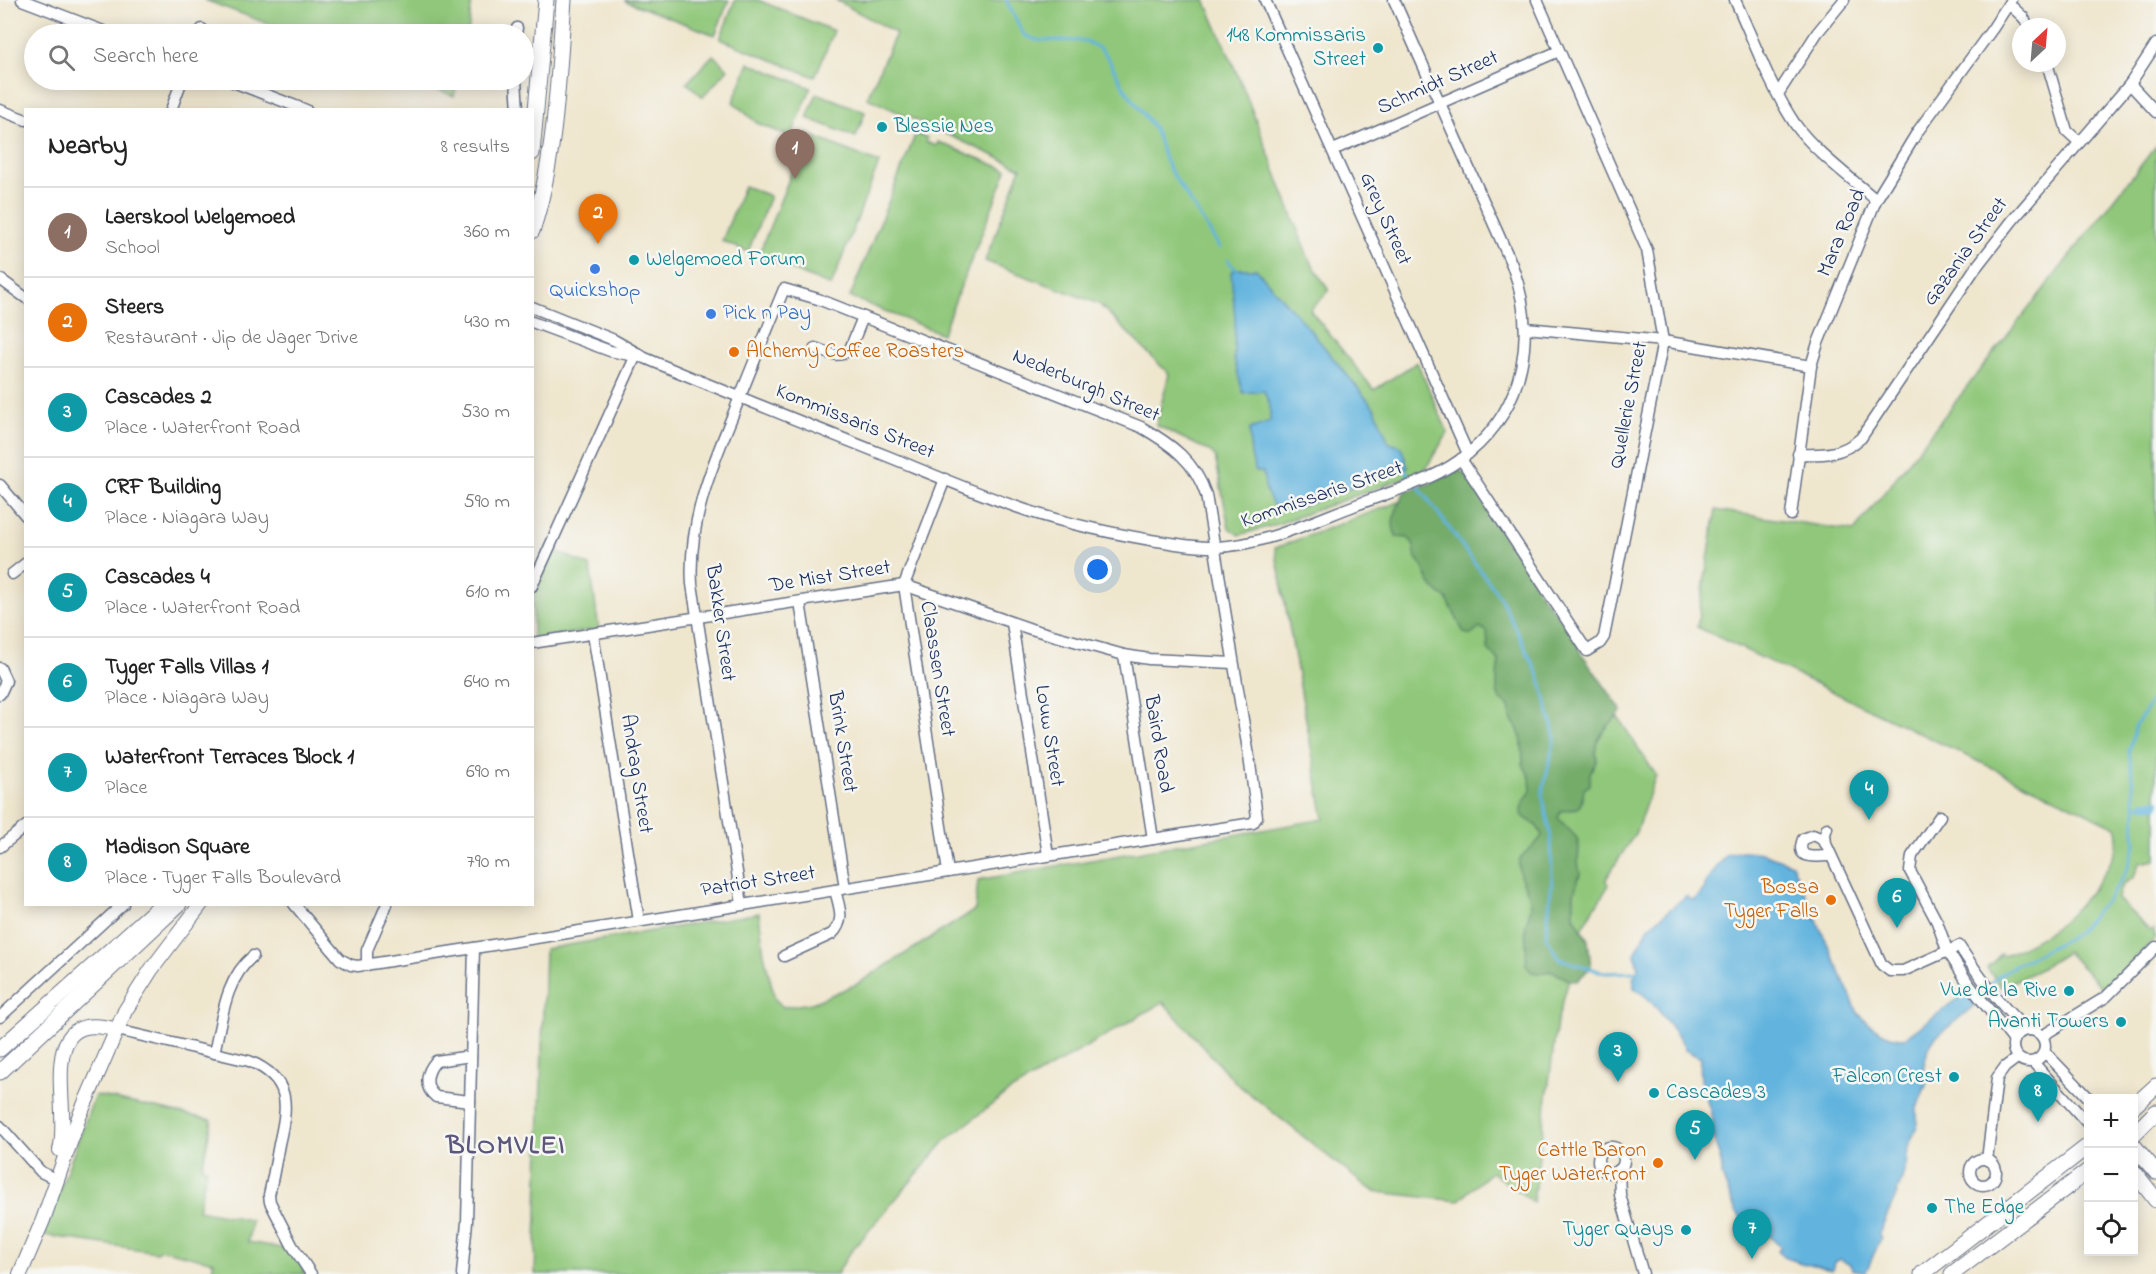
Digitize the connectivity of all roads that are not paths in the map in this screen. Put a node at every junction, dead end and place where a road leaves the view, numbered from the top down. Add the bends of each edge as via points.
1 (22, 0) edge
2 (546, 0) edge
3 (553, 0) edge
4 (564, 0) edge
5 (1265, 0) edge
6 (1394, 0) edge
7 (1537, 0) edge
8 (1735, 0) edge
9 (1844, 0) edge
10 (2010, 2) edge
11 (2024, 18) edge
12 (85, 24) edge
13 (2156, 44) edge
14 (1559, 51) junction
15 (2049, 72) edge
16 (2130, 84) junction
17 (178, 90) edge
18 (254, 90) edge
19 (517, 90) edge
20 (539, 90) junction
21 (1778, 94) junction
22 (1440, 103) junction
23 (172, 108) edge
24 (301, 108) edge
25 (518, 108) edge
26 (0, 110) edge
27 (2156, 112) edge
28 (24, 119) edge
29 (534, 135) edge
30 (2079, 142) junction
31 (1333, 150) junction
32 (1876, 200) junction
33 (534, 223) edge
34 (0, 279) edge
35 (784, 289) joint
36 (24, 297) edge
37 (534, 308) edge
38 (863, 317) junction
39 (534, 323) edge
40 (1526, 327) junction
41 (1663, 341) junction
42 (815, 348) dead end
43 (639, 356) junction
44 (1811, 366) junction
45 (740, 396) junction
46 (1798, 453) junction
47 (1465, 457) junction
48 (945, 479) junction
49 (0, 485) edge
50 (24, 514) edge
51 (1791, 515) dead end
52 (1216, 547) junction
53 (24, 565) edge
54 (12, 574) dead end
55 (534, 582) edge
56 (904, 585) junction
57 (800, 602) junction
58 (697, 617) junction
59 (1012, 623) junction
60 (593, 634) junction
61 (534, 643) edge
62 (1587, 651) joint
63 (1124, 655) junction
64 (1233, 663) junction
65 (0, 668) edge
66 (0, 694) edge
67 (1940, 816) dead end
68 (1253, 823) joint
69 (24, 828) edge
70 (1827, 828) dead end
71 (1153, 839) junction
72 (1826, 844) junction
73 (0, 847) edge
74 (1048, 855) junction
75 (1832, 856) junction
76 (948, 872) junction
77 (840, 889) junction
78 (742, 904) junction
79 (121, 906) edge
80 (160, 906) edge
81 (177, 906) edge
82 (200, 906) edge
83 (296, 906) edge
84 (386, 906) edge
85 (639, 921) junction
86 (1937, 922) junction
87 (1959, 946) junction
88 (2156, 947) edge
89 (474, 948) junction
90 (1947, 950) junction
91 (253, 956) dead end
92 (784, 956) dead end
93 (367, 965) junction
94 (0, 1017) edge
95 (85, 1028) junction
96 (117, 1030) junction
97 (2029, 1030) junction
98 (2042, 1036) junction
99 (2014, 1041) junction
100 (0, 1048) edge
101 (2045, 1052) junction
102 (214, 1053) junction
103 (106, 1055) junction
104 (471, 1056) junction
105 (2018, 1058) junction
106 (2033, 1062) junction
107 (0, 1072) edge
108 (2156, 1086) edge
109 (2085, 1094) edge
110 (470, 1101) junction
111 (2138, 1102) edge
112 (2156, 1112) edge
113 (2084, 1119) edge
114 (0, 1126) edge
115 (2138, 1129) edge
116 (2085, 1148) edge
117 (2135, 1148) edge
118 (1987, 1160) dead end
119 (1614, 1172) dead end
120 (2156, 1172) edge
121 (2084, 1174) edge
122 (2138, 1178) edge
123 (53, 1179) junction
124 (2156, 1200) edge
125 (13, 1274) edge
126 (20, 1274) edge
127 (311, 1274) edge
128 (462, 1274) edge
129 (1643, 1274) edge
130 (1922, 1274) edge
131 (1952, 1274) edge

1 - 12 street
2 - 20 main road
3 - 20 main road via 548,60
4 - 33 main road via 557,108
5 - 31 street, Grey Street
6 - 22 street, Kommissaris Street
7 - 14 street, Quellerie Street
8 - 21 street
9 - 21 street via 1817,33
10 - 11 street
10 - 32 street, Mara Road via 1899,159
13 - 16 street, Gazania Street
14 - 22 street, Schmidt Street
14 - 41 street, Quellerie Street via 1647,250
15 - 30 street via 2067,130
16 - 27 street
16 - 30 street, Gazania Street
17 - 23 street
18 - 24 street
19 - 25 street
20 - 29 main road
21 - 32 street via 1804,135
22 - 31 street, Schmidt Street
22 - 40 street, Kommissaris Street via 1512,265
26 - 28 street
30 - 46 street, Gazania Street via 1974,270 1862,438 1832,454
31 - 47 street, Grey Street
32 - 44 street, Mara Road
34 - 36 street
35 - 38 street, Nederburgh Street
35 - 45 street, Bakker Street
37 - 43 street, Kommissaris Street via 614,340
38 - 42 street via 846,353 837,356
38 - 52 street, Nederburgh Street via 1141,427 1167,442 1182,454 1202,484
39 - 43 street, Kommissaris Street via 610,351
40 - 41 street
40 - 47 street, Kommissaris Street via 1513,396 1484,441
41 - 44 street
41 - 62 street, Quellerie Street via 1604,637
43 - 45 street, Kommissaris Street
43 - 55 street
44 - 46 street, Mara Road
45 - 48 street, Kommissaris Street
45 - 58 street, Bakker Street via 712,466 695,527 691,561
46 - 51 street, Mara Road
47 - 52 street, Kommissaris Street via 1445,471 1270,536
47 - 62 street, Grey Street
48 - 52 street, Kommissaris Street via 1014,507 1106,532
48 - 56 street, Claassen Street
49 - 50 street
52 - 64 street, Nederburgh Street
53 - 54 street
56 - 57 street, De Mist Street
56 - 59 street, De Mist Street
56 - 76 street, Claassen Street
57 - 58 street, De Mist Street
57 - 77 street, Brink Street
58 - 60 street, De Mist Street
58 - 78 street, Bakker Street
59 - 63 street, De Mist Street
59 - 74 street, Louw Street
60 - 61 street, De Mist Street
60 - 85 street, Andrag Street
63 - 64 street, De Mist Street
63 - 71 street, Baird Road
64 - 68 street, Nederburgh Street via 1257,817
65 - 66 street via 6,681
67 - 86 street via 1912,856 1909,867
68 - 71 street, Patriot Street
69 - 73 street
70 - 72 street
71 - 74 street, Patriot Street
72 - 75 street
72 - 75 street via 1813,835 1806,837 1801,846 1810,857
74 - 76 street, Patriot Street
75 - 90 street via 1885,969 1903,971
76 - 77 street, Patriot Street
77 - 78 street, Patriot Street
77 - 92 street, Brink Street via 838,928
78 - 85 street, Patriot Street
79 - 94 street
80 - 100 main road
81 - 107 main road
82 - 96 street via 137,990
83 - 93 street, Patriot Street via 340,959 351,965
84 - 93 street via 367,950
85 - 89 street, Patriot Street
86 - 87 street
86 - 90 street
87 - 90 street
87 - 97 street via 1997,997
88 - 98 street via 2106,997
89 - 93 street, Patriot Street
89 - 104 street
90 - 99 street
91 - 102 street via 231,983
95 - 96 street
95 - 103 street via 99,1038
95 - 123 street via 72,1035 61,1056 63,1133
96 - 102 street
96 - 103 street
97 - 98 street
97 - 99 street
98 - 101 street
99 - 105 street via 2013,1050
101 - 106 street
101 - 109 street
102 - 127 street via 262,1068 282,1091 286,1115 270,1202
103 - 123 street
104 - 110 street
104 - 110 street via 436,1061 427,1082 436,1097
105 - 106 street
105 - 118 street via 1997,1078
106 - 113 street
108 - 111 main road
110 - 128 street
112 - 115 main road
114 - 123 street via 41,1172
116 - 130 main road
117 - 120 main road
119 - 129 street
121 - 131 main road
122 - 124 main road
123 - 125 street
123 - 126 street

